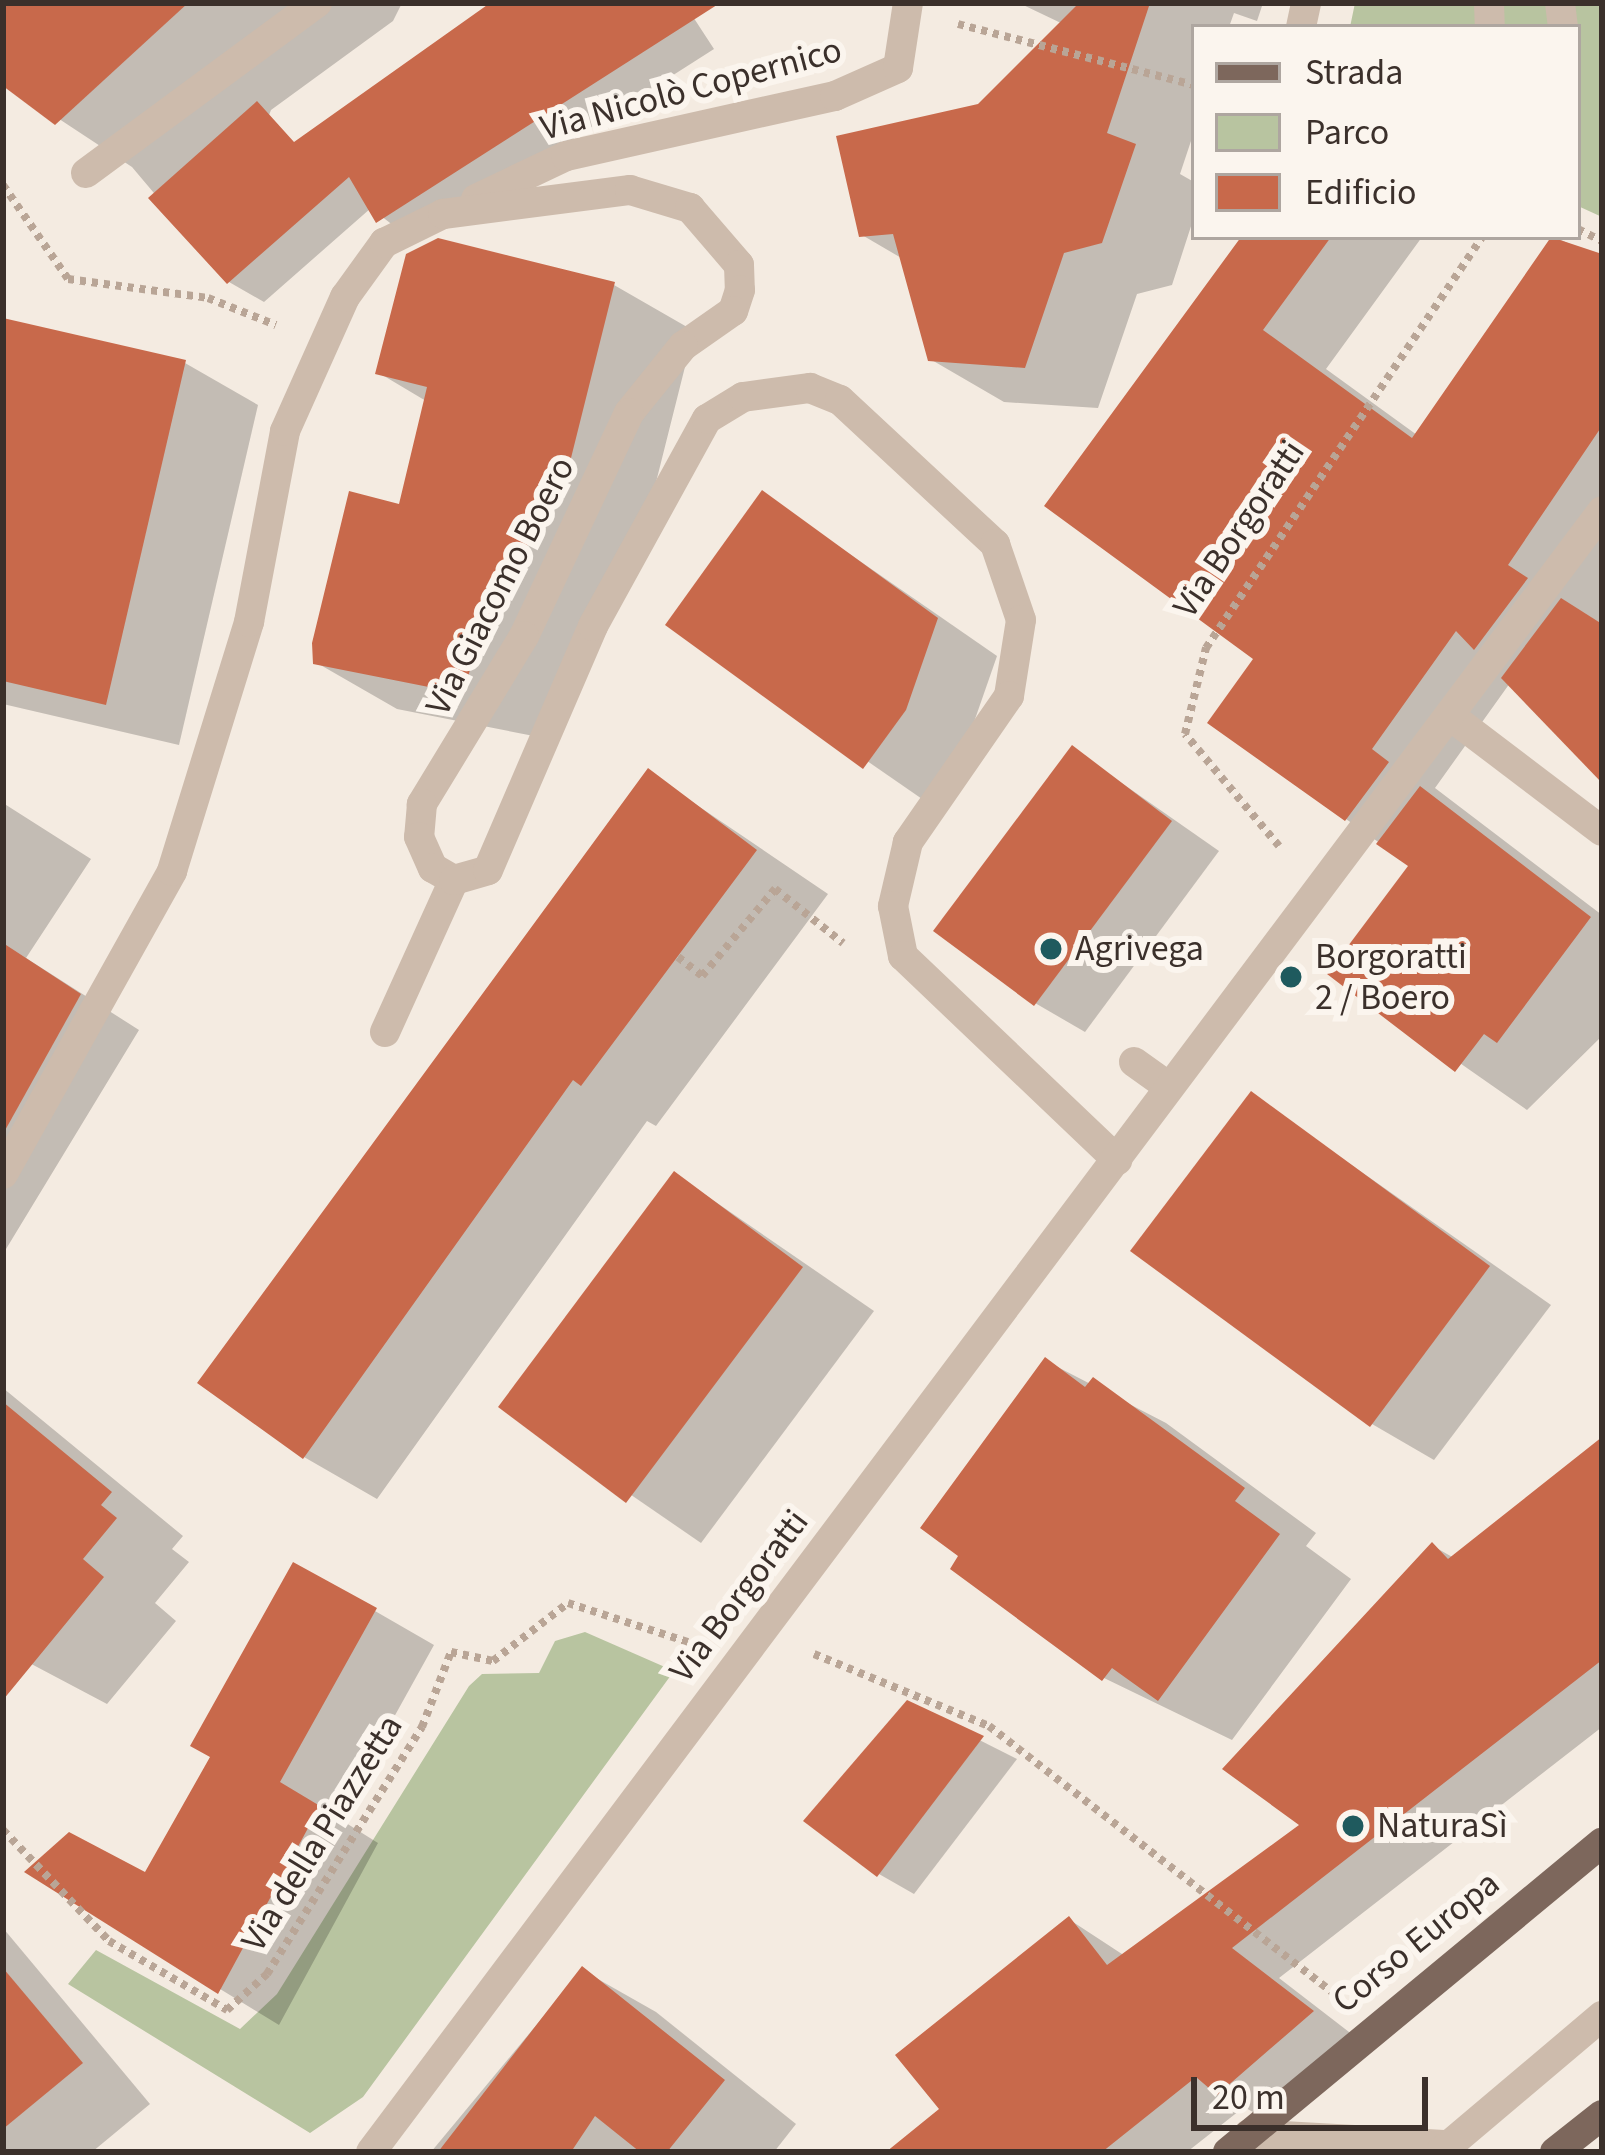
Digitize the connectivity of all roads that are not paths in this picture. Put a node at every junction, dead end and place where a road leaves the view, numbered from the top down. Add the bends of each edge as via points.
1 (317, 3) edge
2 (910, 10) edge
3 (86, 172) dead end
4 (443, 214) junction
5 (1602, 511) edge
6 (1453, 718) junction
7 (1602, 831) edge
8 (454, 880) junction
9 (386, 1032) dead end
10 (1134, 1061) dead end
11 (1169, 1087) junction
12 (1117, 1160) junction
13 (3, 1174) edge
14 (1602, 1843) edge
15 (1602, 2016) edge
16 (1602, 2115) edge
17 (1238, 2143) edge
18 (1442, 2148) edge
19 (371, 2152) edge
20 (1555, 2152) edge

1 - 3 street
2 - 4 street, Via Nicolò Copernico via 898,68 835,96 566,156
4 - 8 street, Via Giacomo Boero via 630,190 691,208 723,238 740,278 734,311 642,389 524,636 422,804 419,837
4 - 13 street, Via Giacomo Boero via 384,243 320,342 285,431 250,622 172,871
5 - 6 street, Via Borgoratti
6 - 7 street
6 - 11 street, Via Borgoratti
8 - 9 street
8 - 12 street via 488,870 592,626 706,418 743,397 810,388 874,425 994,544 1021,620 1009,696 908,842 893,906 903,956
10 - 11 street
11 - 12 street, Via Borgoratti
12 - 19 street, Via Borgoratti
14 - 17 main road, Corso Europa
15 - 18 street
16 - 20 main road
17 - 18 street

